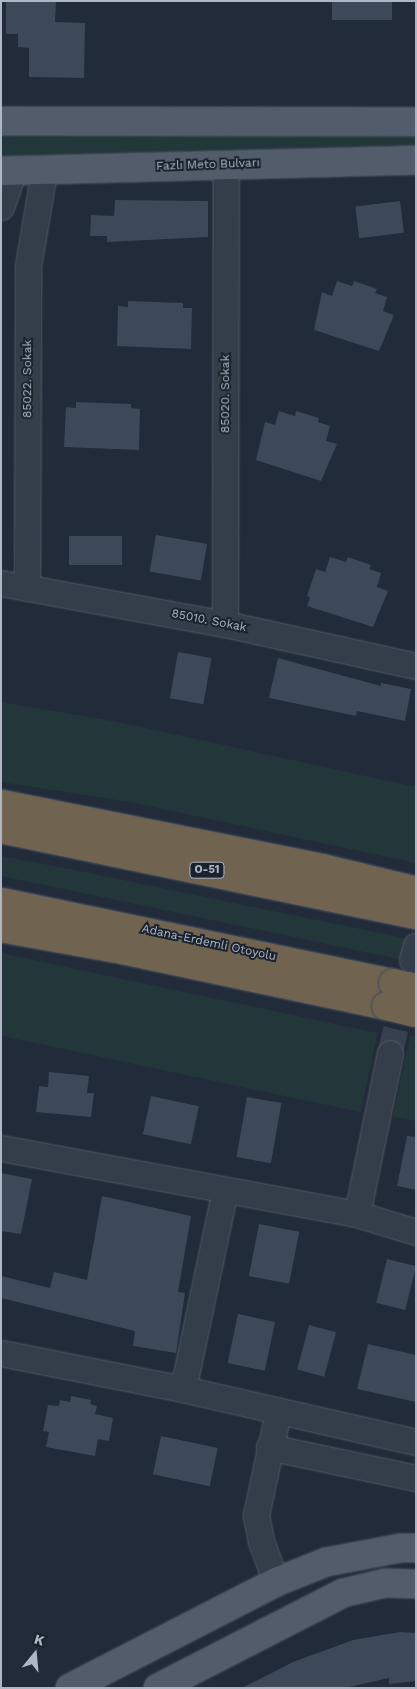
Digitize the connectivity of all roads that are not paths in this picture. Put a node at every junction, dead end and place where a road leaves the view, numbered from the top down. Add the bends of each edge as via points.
1 (1, 121) edge
2 (416, 122) edge
3 (416, 160) edge
4 (226, 164) junction
5 (7, 171) edge
6 (44, 171) junction
7 (1, 207) edge
8 (1, 583) edge
9 (28, 588) junction
10 (225, 624) junction
11 (416, 666) edge
12 (1, 804) edge
13 (1, 829) edge
14 (1, 902) edge
15 (415, 907) edge
16 (1, 928) edge
17 (405, 1001) edge
18 (390, 1053) tunnel mouth
19 (1, 1148) edge
20 (225, 1190) junction
21 (357, 1214) junction
22 (416, 1232) edge
23 (1, 1353) edge
24 (183, 1389) junction
25 (278, 1412) junction
26 (416, 1442) edge
27 (269, 1447) junction
28 (416, 1478) edge
29 (416, 1548) edge
30 (276, 1582) junction
31 (416, 1584) edge
32 (70, 1688) edge
33 (158, 1688) edge

1 - 2 main road
3 - 4 main road, Fazlı Meto Bulvarı
4 - 6 main road, Fazlı Meto Bulvarı
4 - 10 street, 85020. Sokak
5 - 6 main road, Fazlı Meto Bulvarı
5 - 7 street
6 - 9 street, 85022. Sokak via 28,266
8 - 9 street, 85010. Sokak
9 - 10 street, 85010. Sokak
10 - 11 street, 85010. Sokak
12 - 15 highway via 322,868
13 - 15 highway, O-51
14 - 17 highway, Adana-Erdemli Otoyolu
16 - 17 highway
18 - 21 street
19 - 20 street
20 - 21 street
20 - 24 street
21 - 22 street
23 - 24 street
24 - 25 street
25 - 26 street
25 - 27 street
27 - 28 street
27 - 30 street via 256,1516
29 - 30 main road via 326,1562
30 - 32 main road
31 - 33 main road via 385,1583 343,1593

